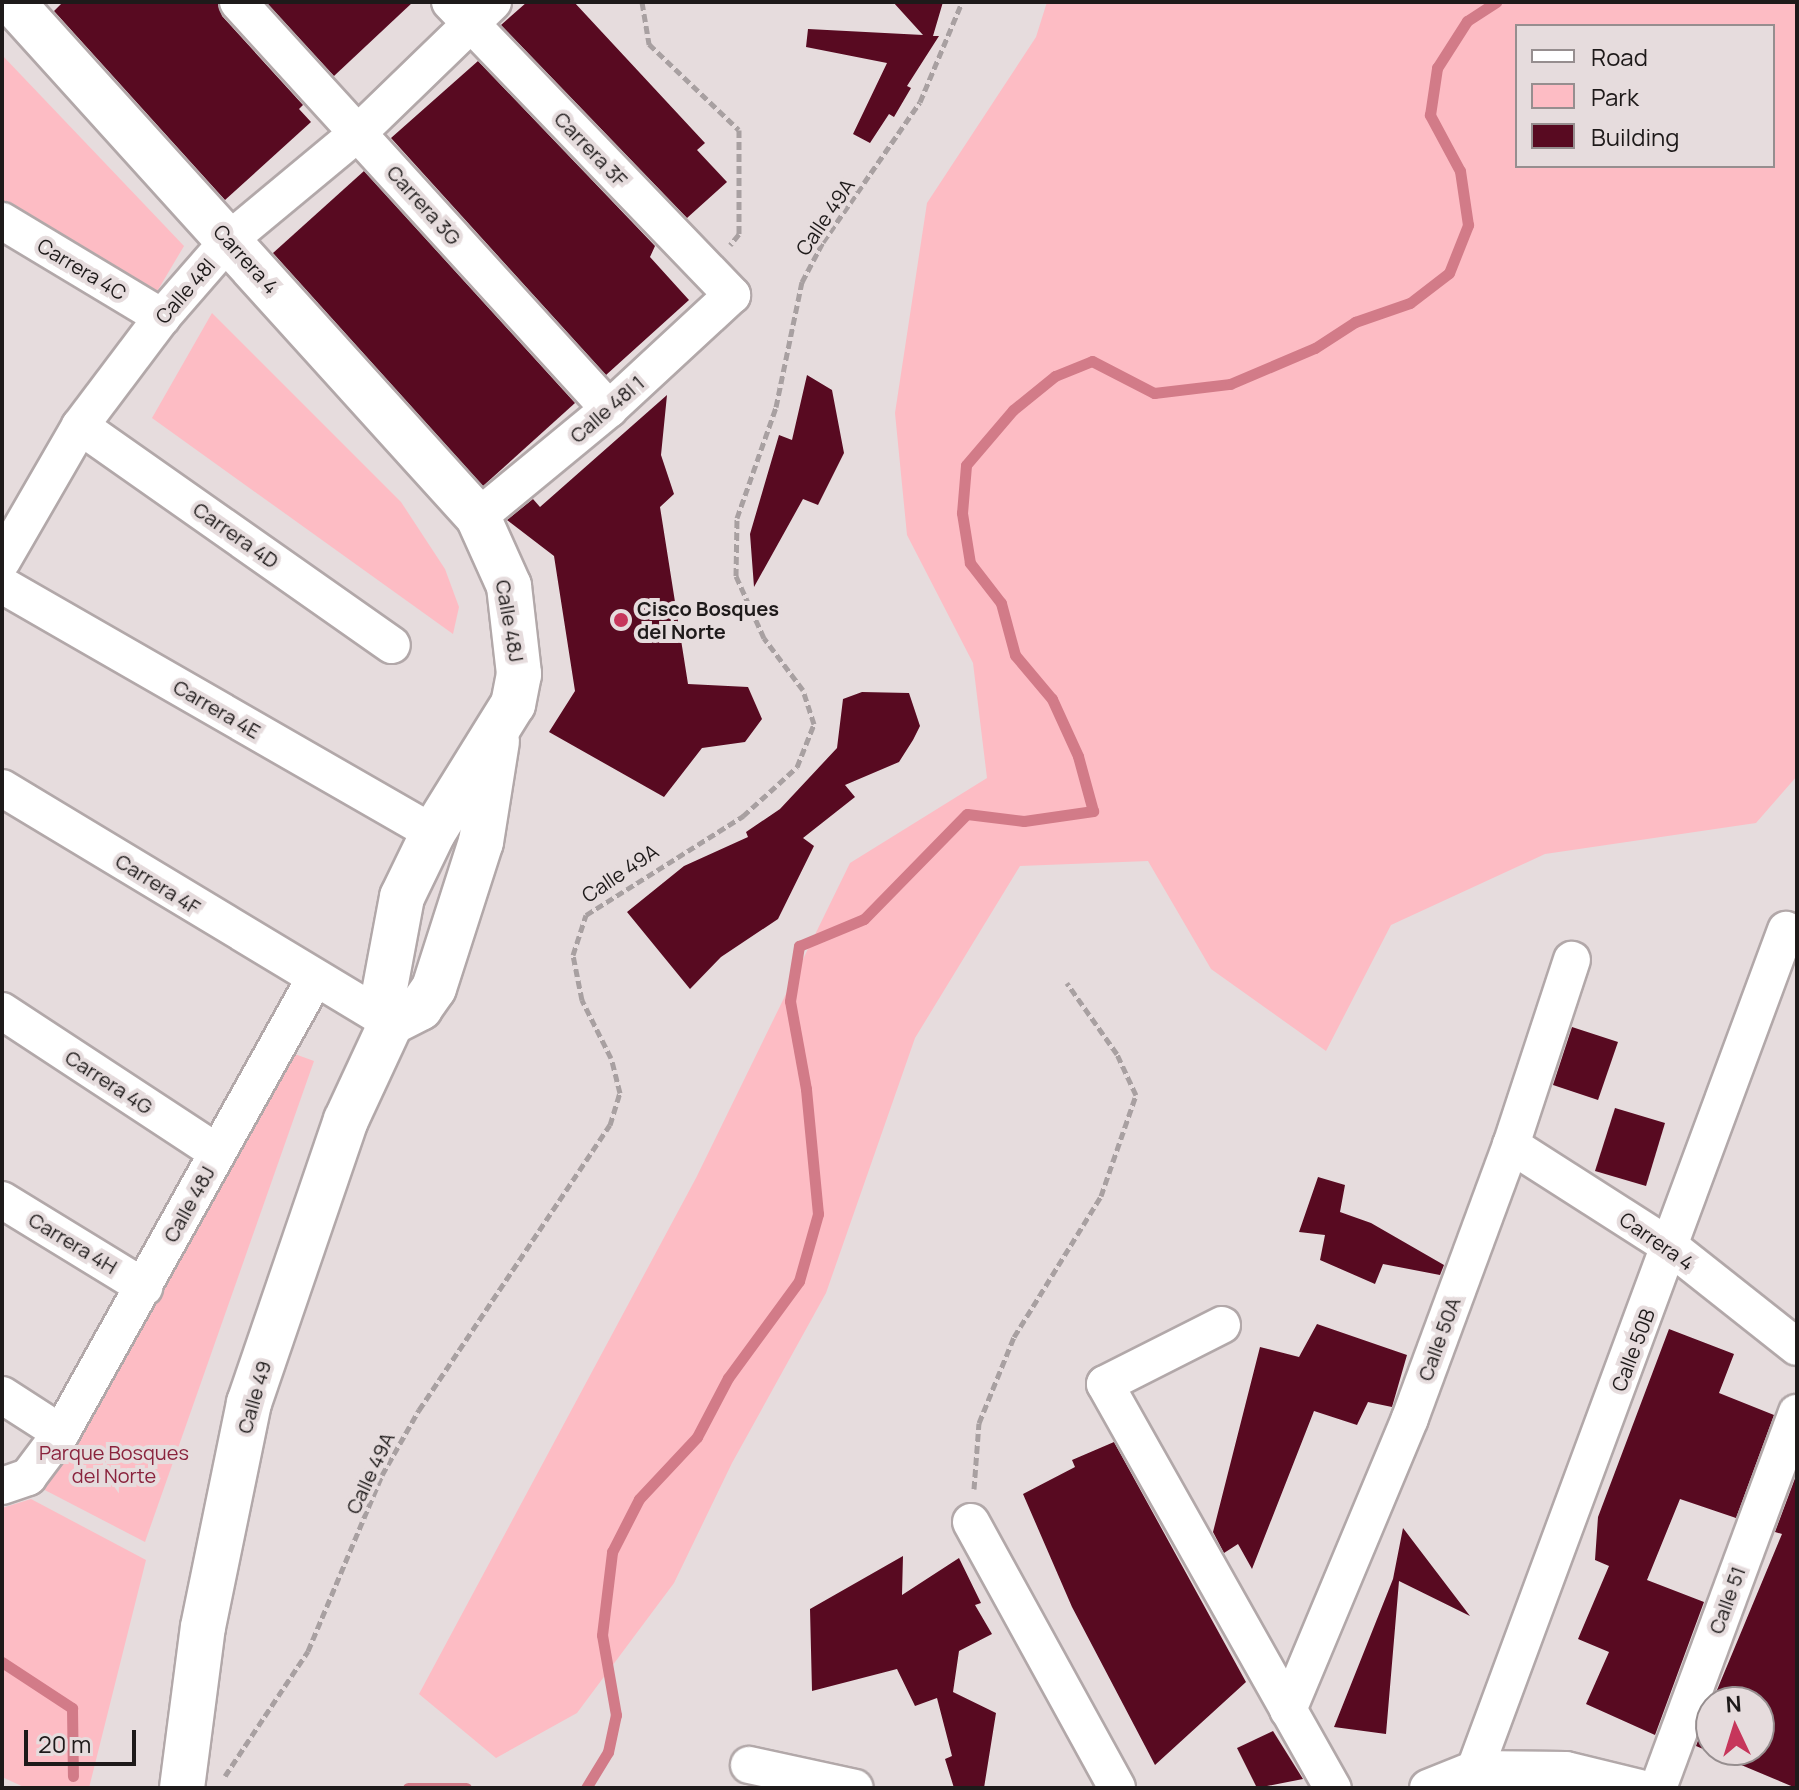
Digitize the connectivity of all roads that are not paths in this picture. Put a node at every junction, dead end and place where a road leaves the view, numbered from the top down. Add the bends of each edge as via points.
1 (12, 2) edge
2 (238, 2) edge
3 (471, 9) edge
4 (358, 133) junction
5 (2, 221) edge
6 (229, 240) junction
7 (732, 295) joint
8 (162, 317) junction
9 (609, 409) junction
10 (80, 426) junction
11 (478, 517) junction
12 (2, 561) edge
13 (2, 585) edge
14 (392, 645) dead end
15 (499, 726) junction
16 (2, 788) edge
17 (433, 833) junction
18 (1786, 930) dead end
19 (1572, 960) dead end
20 (314, 980) junction
21 (2, 1011) edge
22 (391, 1023) junction
23 (1511, 1145) junction
24 (217, 1152) junction
25 (2, 1200) edge
26 (1672, 1248) junction
27 (144, 1287) junction
28 (1222, 1325) dead end
29 (1797, 1347) edge
30 (2, 1395) edge
31 (1797, 1413) edge
32 (61, 1433) junction
33 (2, 1486) edge
34 (971, 1522) road end
35 (1288, 1710) junction
36 (749, 1765) dead end
37 (1475, 1769) junction
38 (182, 1788) edge
39 (855, 1788) edge
40 (1117, 1788) edge
41 (1333, 1788) edge
42 (1428, 1788) edge
43 (1640, 1788) edge
44 (1658, 1788) edge

1 - 6 main road, Carrera 4
2 - 4 street, Carrera 3G
3 - 4 street, Calle 48I
3 - 7 street, Carrera 3F
4 - 6 street, Calle 48I
4 - 9 street, Carrera 3G
5 - 8 street, Carrera 4C
6 - 8 street, Calle 48I
6 - 11 main road, Carrera 4
7 - 9 street, Calle 48I 1
8 - 10 street, Calle 48I
9 - 11 street, Calle 48I 1
10 - 12 street, Calle 48I
10 - 14 street, Carrera 4D
11 - 15 main road, Calle 48J via 509,586 517,634 519,674 513,704
13 - 17 street, Carrera 4E
15 - 17 main road, Calle 48J
15 - 22 main road, Calle 48J via 487,815 459,922 434,988 420,1008
16 - 20 street, Carrera 4F
17 - 22 main road, Calle 48J via 394,924 384,993
18 - 26 street, Calle 50B
19 - 23 street, Calle 50A
20 - 22 street
20 - 24 street, Calle 48J
21 - 24 street, Carrera 4G
22 - 38 main road, Calle 49 via 346,1120 249,1403 203,1627
23 - 26 street, Carrera 4
23 - 35 street, Calle 50A via 1410,1418
24 - 27 street, Calle 48J
25 - 27 street, Carrera 4H
26 - 29 street, Carrera 4
26 - 37 street, Calle 50B
27 - 32 street, Calle 48J
28 - 35 street via 1105,1384
30 - 32 street
31 - 44 street, Calle 51
32 - 33 street, Calle 48J via 28,1477
34 - 40 street
35 - 41 street
36 - 39 street
37 - 42 street
37 - 43 street via 1566,1770

